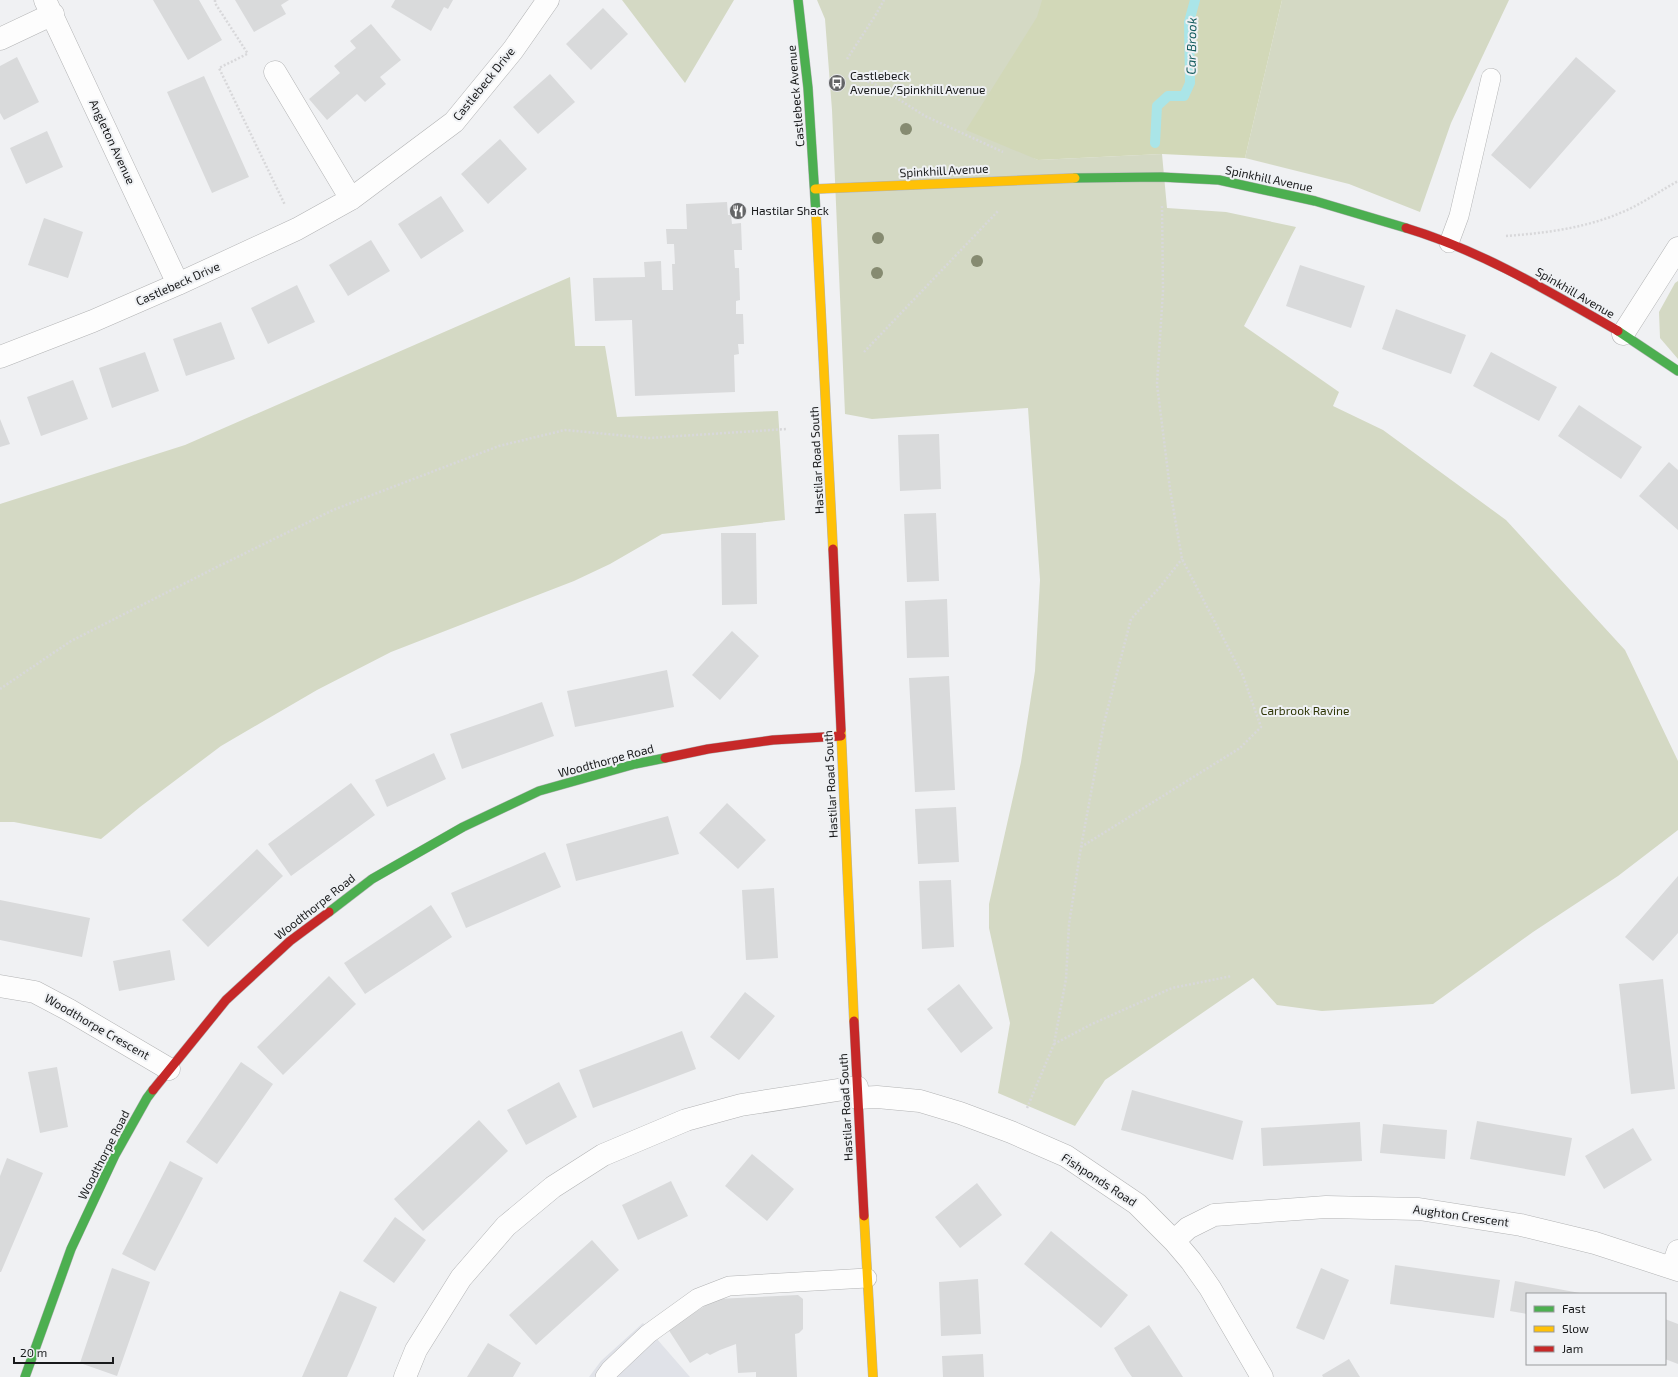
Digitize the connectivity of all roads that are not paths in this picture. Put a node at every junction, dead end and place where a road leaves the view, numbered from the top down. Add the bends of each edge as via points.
1 (548, 0) edge
2 (798, 0) edge
3 (49, 7) edge
4 (0, 39) edge
5 (275, 72) road end
6 (1491, 78) dead end
7 (815, 189) junction
8 (350, 199) junction
9 (1449, 243) junction
10 (1678, 248) edge
11 (178, 284) junction
12 (1623, 334) junction
13 (0, 357) edge
14 (1678, 371) edge
15 (841, 736) junction
16 (0, 986) edge
17 (169, 1068) junction
18 (857, 1092) junction
19 (1174, 1241) junction
20 (1676, 1263) edge
21 (867, 1278) junction
22 (25, 1377) edge
23 (405, 1377) edge
24 (605, 1377) edge
25 (873, 1377) edge
26 (1262, 1377) edge

1 - 8 street, Castlebeck Drive via 513,50 454,122
2 - 7 street, Castlebeck Avenue via 808,88
3 - 4 street
3 - 11 street, Angleton Avenue
5 - 8 street
6 - 9 lane via 1458,216
7 - 9 street, Spinkhill Avenue via 1107,177 1219,180 1315,201
7 - 15 street, Hastilar Road South
8 - 11 street, Castlebeck Drive via 297,229
9 - 12 street, Spinkhill Avenue via 1528,279
10 - 12 street
11 - 13 street, Castlebeck Drive
12 - 14 street, Spinkhill Avenue
15 - 17 street, Woodthorpe Road via 773,740 635,764 539,791 462,827 372,878 290,941 226,1000
15 - 18 street, Hastilar Road South
16 - 17 street, Woodthorpe Crescent via 35,992
17 - 22 street, Woodthorpe Road via 147,1098 115,1155 71,1249
18 - 19 street, Fishponds Road via 920,1102 960,1113 1066,1156 1137,1204
18 - 21 street, Hastilar Road South
18 - 23 street, Fishponds Road via 741,1105 686,1120 603,1155 553,1187 506,1226 461,1278 416,1350
19 - 20 street, Aughton Crescent via 1188,1228 1214,1215 1326,1208 1419,1209 1521,1225
19 - 26 street, Fishponds Road via 1210,1288
21 - 24 lane via 729,1286 704,1295 648,1334
21 - 25 street, Hastilar Road South

